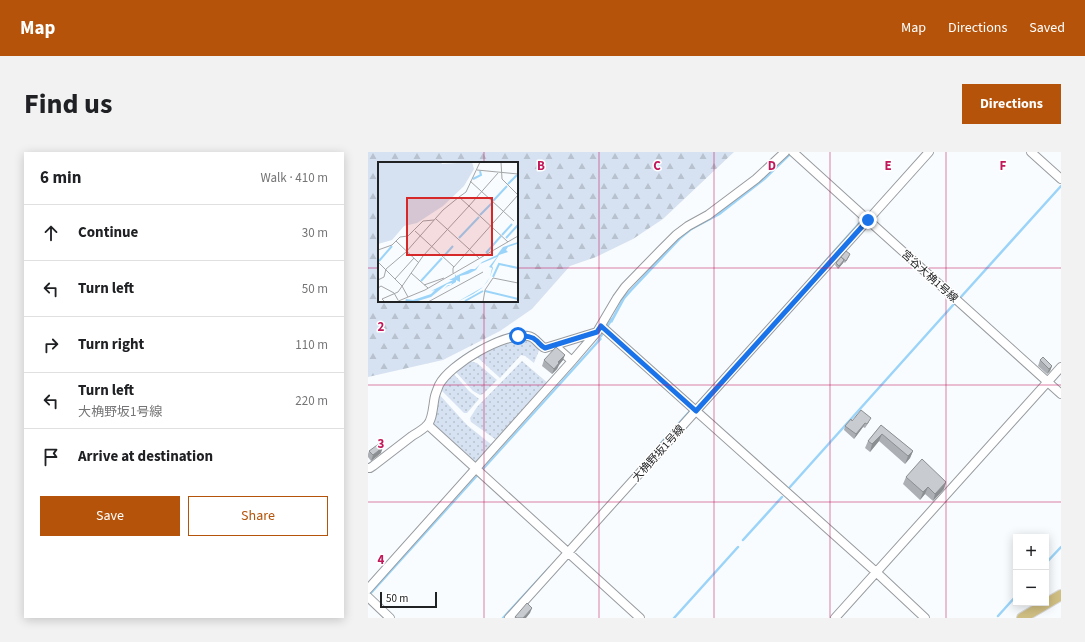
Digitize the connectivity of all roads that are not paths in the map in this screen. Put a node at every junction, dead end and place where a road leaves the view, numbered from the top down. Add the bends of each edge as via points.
1 (785, 152) edge
2 (793, 152) edge
3 (929, 152) edge
4 (1031, 152) edge
5 (1061, 179) edge
6 (868, 220) junction
7 (599, 329) junction
8 (555, 346) junction
9 (572, 361) junction
10 (1061, 367) edge
11 (1047, 382) junction
12 (1061, 394) edge
13 (696, 411) junction
14 (428, 425) junction
15 (368, 468) edge
16 (476, 469) junction
17 (568, 553) junction
18 (876, 572) junction
19 (368, 589) edge
20 (1061, 595) edge
21 (368, 597) edge
22 (390, 618) edge
23 (508, 618) edge
24 (640, 618) edge
25 (835, 618) edge
26 (925, 618) edge
27 (1022, 618) edge

1 - 7 street via 729,200 676,235 625,287
2 - 6 street
3 - 6 street
4 - 5 street
6 - 11 street, 宮谷大桷1号線
6 - 13 street, 大桷野坂1号線
7 - 8 street
7 - 9 street
7 - 13 street
8 - 9 street
8 - 14 street via 545,348 532,337 518,336 500,340 460,363 444,376 439,385
9 - 16 street
10 - 11 street
11 - 12 street, 宮谷大桷1号線
11 - 18 street
13 - 17 street, 大桷野坂1号線
13 - 18 street
14 - 15 street
14 - 16 street
16 - 17 street
16 - 19 street
17 - 23 street, 大桷野坂1号線
17 - 24 street
18 - 25 street
18 - 26 street
20 - 27 main road
21 - 22 street

